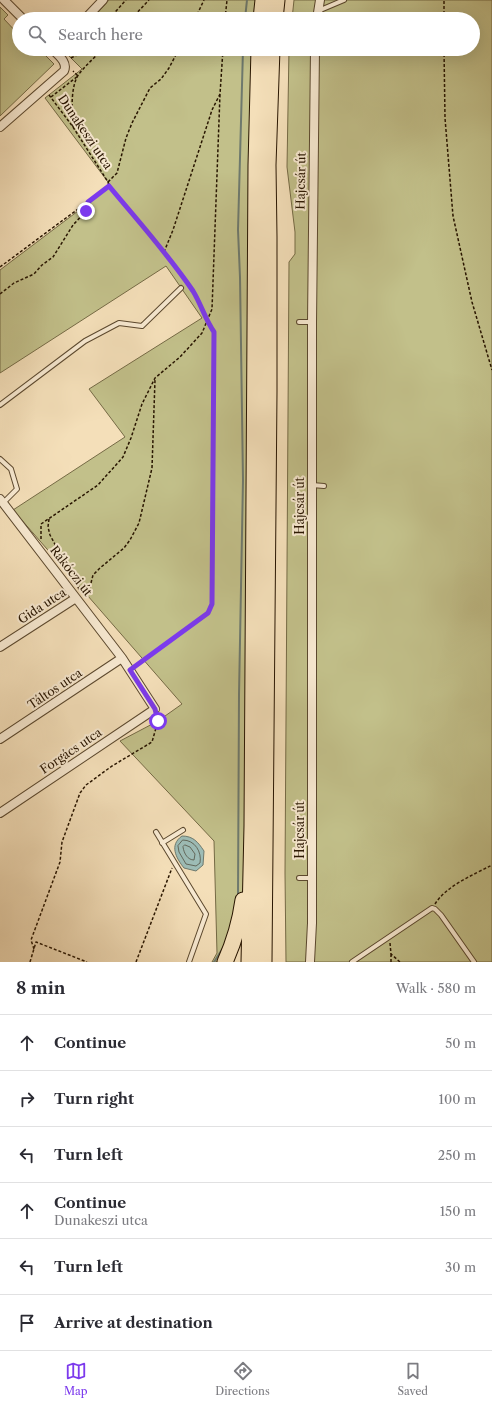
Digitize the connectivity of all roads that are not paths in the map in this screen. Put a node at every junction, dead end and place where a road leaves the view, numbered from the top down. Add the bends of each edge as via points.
1 (4, 0) edge
2 (103, 0) edge
3 (263, 0) edge
4 (277, 0) edge
5 (320, 0) edge
6 (344, 0) edge
7 (16, 12) edge
8 (92, 12) edge
9 (262, 12) edge
10 (276, 12) edge
11 (318, 12) edge
12 (323, 12) edge
13 (59, 56) edge
14 (259, 56) edge
15 (272, 56) edge
16 (315, 56) edge
17 (0, 127) edge
18 (181, 288) dead end
19 (299, 322) dead end
20 (312, 322) junction
21 (0, 405) edge
22 (0, 459) edge
23 (312, 485) junction
24 (324, 486) dead end
25 (1, 502) edge
26 (76, 598) junction
27 (0, 647) edge
28 (122, 658) junction
29 (155, 709) joint
30 (0, 739) edge
31 (0, 813) edge
32 (252, 826) junction
33 (183, 830) dead end
34 (156, 832) dead end
35 (162, 843) junction
36 (299, 878) dead end
37 (312, 878) junction
38 (189, 962) edge
39 (225, 962) edge
40 (249, 962) edge
41 (264, 962) edge
42 (310, 962) edge
43 (352, 962) edge
44 (474, 962) edge

1 - 7 street
2 - 8 street
3 - 9 highway
4 - 10 highway
5 - 11 street
6 - 12 lane
13 - 17 street via 64,71
14 - 32 highway
15 - 41 highway via 268,166 270,237
16 - 20 street, Hajcsár út
18 - 21 lane via 142,326 119,323 85,341
19 - 20 lane
20 - 23 street, Hajcsár út
22 - 25 lane via 11,469 17,489
23 - 24 lane
23 - 37 street, Hajcsár út
25 - 26 street, Rákóczi út
26 - 27 street, Gida utca
26 - 28 street, Rákóczi út
28 - 29 street, Rákóczi út
28 - 30 street, Táltos utca
29 - 31 street, Forgács utca
32 - 39 highway via 240,917
32 - 40 highway
33 - 35 lane
34 - 35 lane
35 - 38 lane via 206,914
36 - 37 lane
37 - 42 street, Hajcsár út
43 - 44 lane via 432,908 441,915

